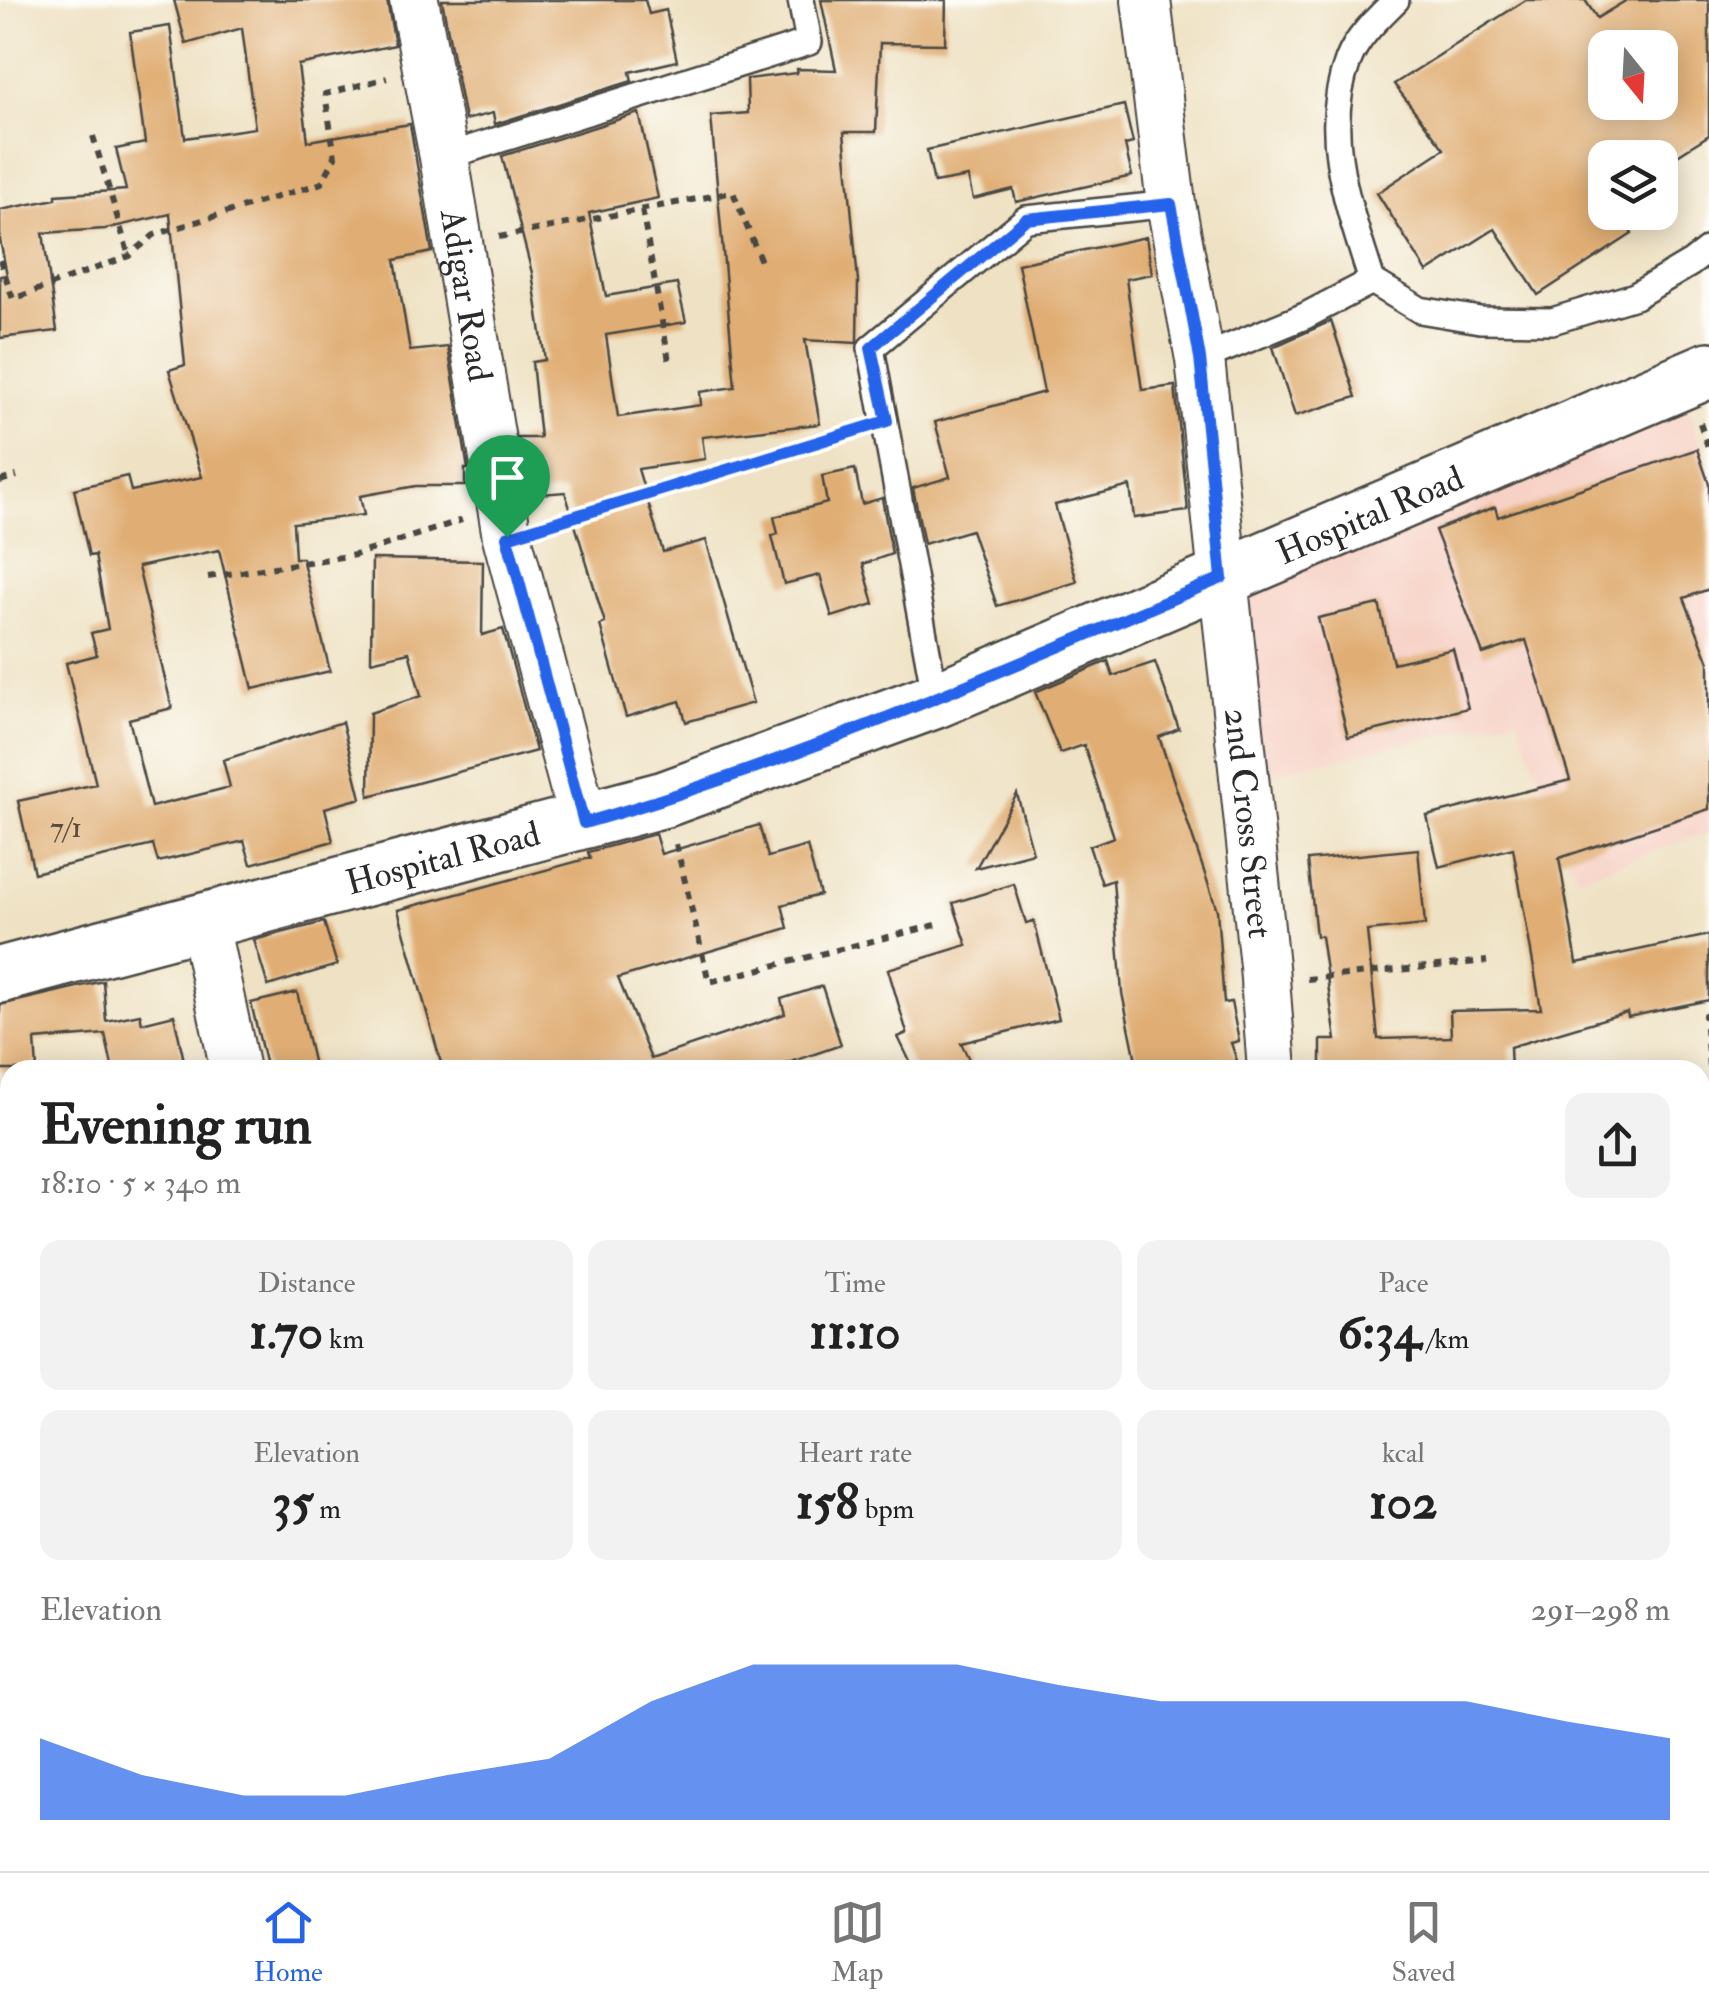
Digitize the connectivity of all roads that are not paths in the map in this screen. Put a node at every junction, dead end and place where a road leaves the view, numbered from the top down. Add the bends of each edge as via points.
1 (414, 0) edge
2 (800, 0) edge
3 (1146, 0) edge
4 (1396, 0) edge
5 (444, 157) junction
6 (1171, 204) junction
7 (1709, 249) edge
8 (1372, 281) junction
9 (1200, 358) junction
10 (1709, 370) edge
11 (1222, 578) junction
12 (936, 700) junction
13 (584, 823) junction
14 (204, 924) junction
15 (0, 976) edge
16 (233, 1060) edge
17 (1271, 1060) edge

1 - 5 street, Adigar Road
2 - 5 lane via 809,42
3 - 6 street, 2nd Cross Street
4 - 8 lane via 1349,58 1336,136 1342,182
5 - 13 street, Adigar Road via 504,522
6 - 9 street, 2nd Cross Street
6 - 12 lane via 1026,219 871,348
7 - 8 lane via 1635,296 1552,321 1420,310
8 - 9 lane
9 - 11 street, 2nd Cross Street
10 - 11 main road, Hospital Road
11 - 12 main road, Hospital Road
11 - 17 street, 2nd Cross Street
12 - 13 main road, Hospital Road via 665,800
13 - 14 main road, Hospital Road
14 - 15 main road, Hospital Road
14 - 16 street

